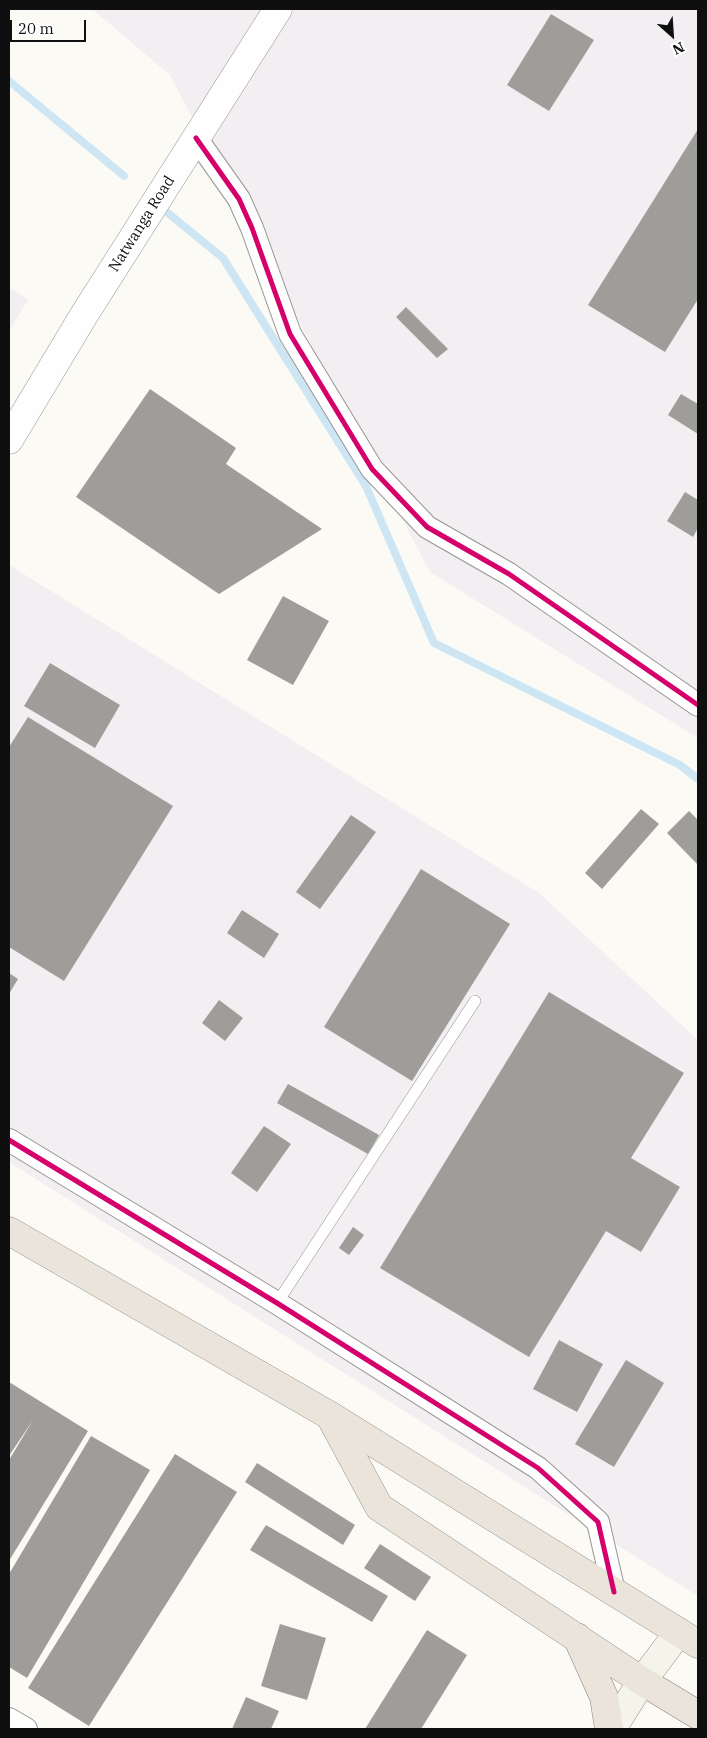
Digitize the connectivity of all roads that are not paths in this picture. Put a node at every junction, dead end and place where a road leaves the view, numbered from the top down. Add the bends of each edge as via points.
1 (278, 9) edge
2 (196, 138) junction
3 (9, 440) edge
4 (698, 705) edge
5 (475, 1001) dead end
6 (9, 1140) edge
7 (9, 1231) edge
8 (277, 1304) junction
9 (329, 1415) junction
10 (614, 1592) junction
11 (577, 1638) junction
12 (689, 1638) edge
13 (642, 1681) junction
14 (698, 1715) edge
15 (9, 1719) edge
16 (26, 1729) edge
17 (610, 1729) edge

1 - 2 street, Natwanga Road
2 - 3 street, Natwanga Road
2 - 4 street via 239,199 290,334 372,470 427,527 509,574
5 - 8 lane
6 - 8 street
7 - 9 highway
8 - 10 street via 538,1468 598,1522
9 - 10 highway
9 - 11 highway via 380,1507
10 - 12 highway
11 - 13 highway
11 - 17 highway via 604,1697
12 - 13 main road
13 - 14 highway
13 - 17 main road
15 - 16 street

